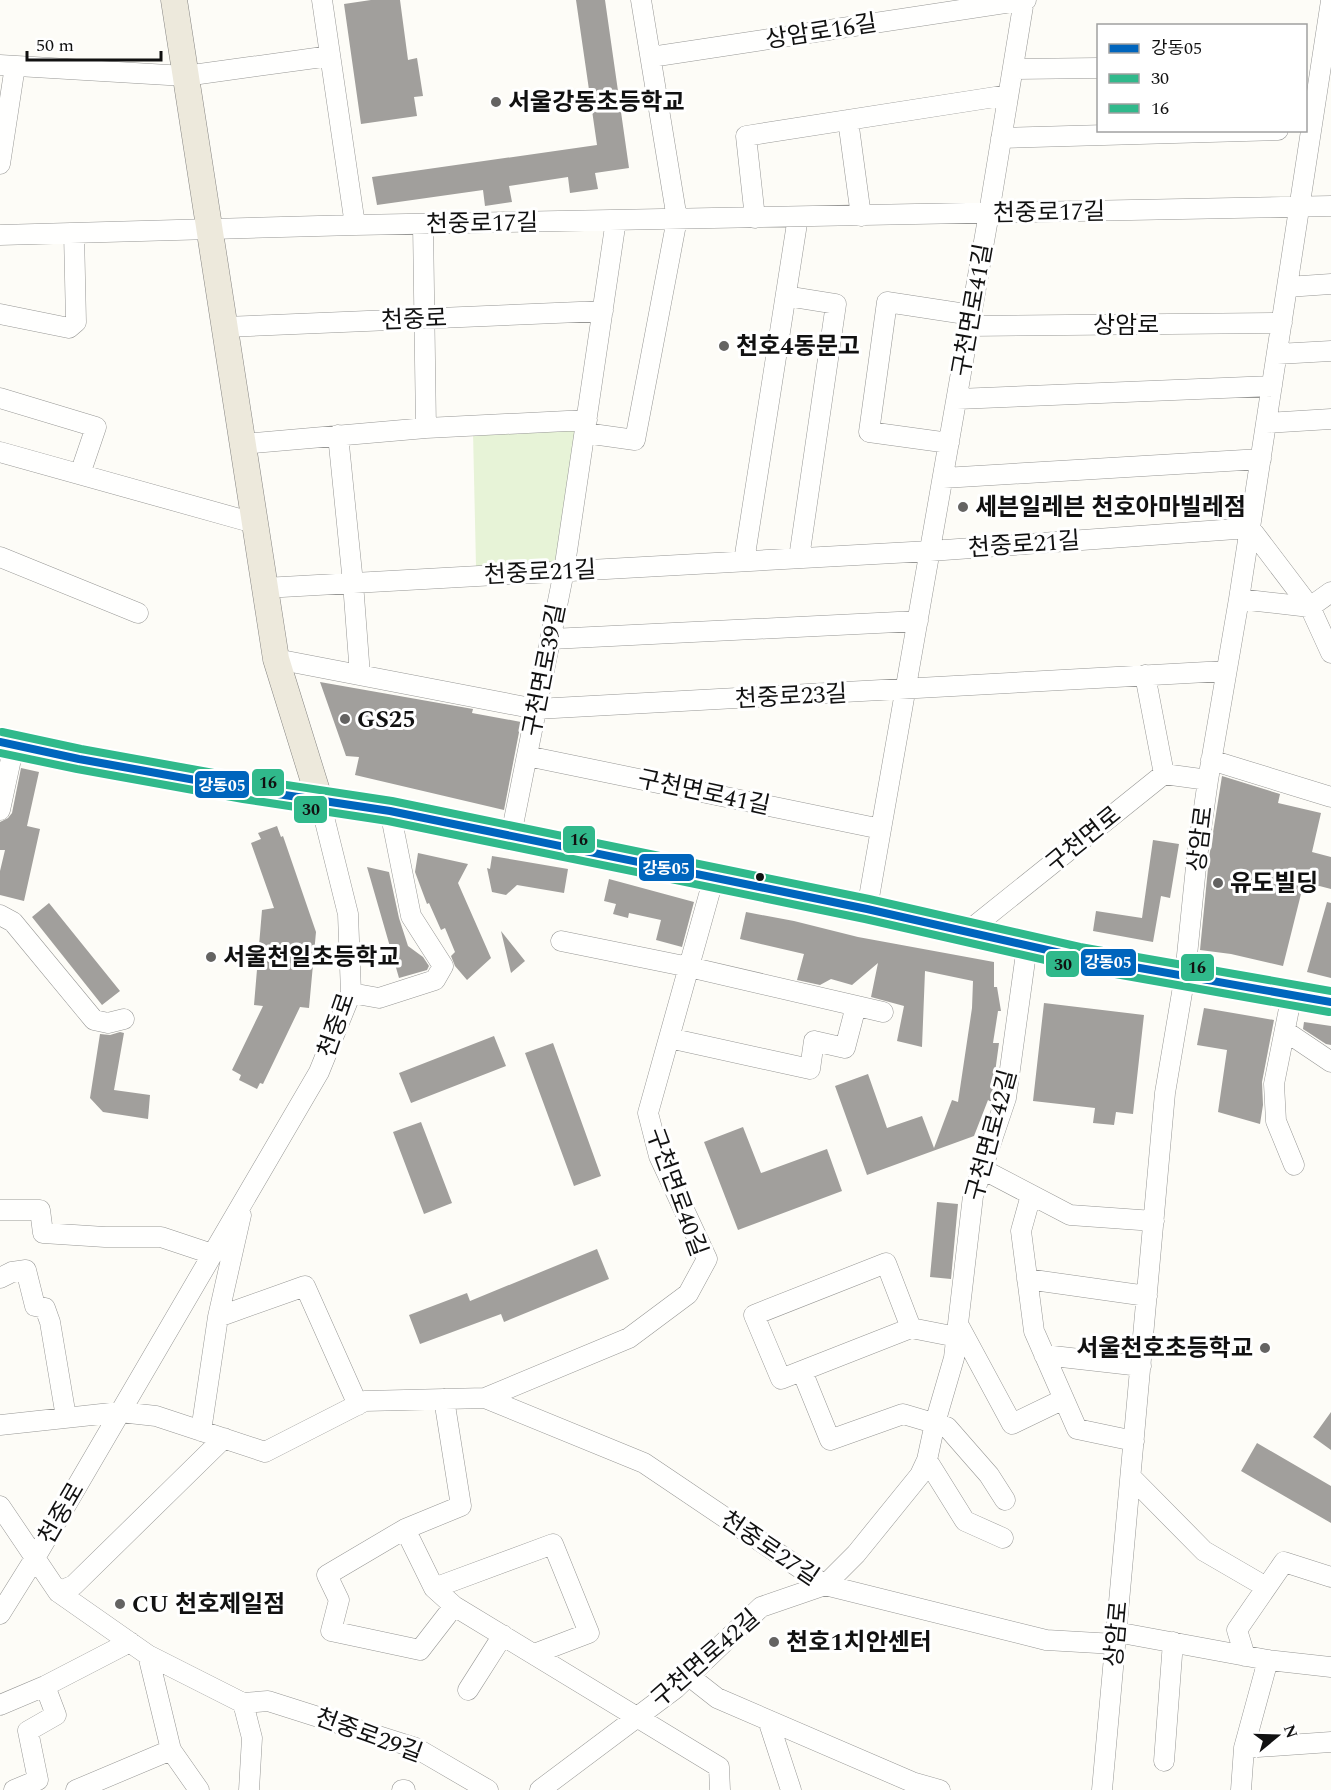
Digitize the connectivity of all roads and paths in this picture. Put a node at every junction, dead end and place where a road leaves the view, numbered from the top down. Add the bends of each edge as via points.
1 (174, 0) edge
2 (322, 0) edge
3 (641, 0) edge
4 (1025, 0) edge
5 (1331, 1) edge
6 (330, 56) junction
7 (651, 57) junction
8 (7, 66) edge
9 (1319, 66) edge
10 (1097, 68) edge
11 (1013, 69) junction
12 (185, 76) junction
13 (1008, 95) junction
14 (848, 120) junction
15 (1316, 129) edge
16 (1209, 132) edge
17 (2, 134) edge
18 (1002, 138) junction
19 (0, 164) edge
20 (1331, 206) edge
21 (1300, 207) junction
22 (989, 213) junction
23 (861, 216) junction
24 (798, 217) junction
25 (755, 218) junction
26 (677, 219) junction
27 (616, 220) junction
28 (423, 224) junction
29 (355, 225) junction
30 (209, 229) junction
31 (74, 233) junction
32 (0, 235) edge
33 (1331, 284) edge
34 (1287, 287) junction
35 (786, 296) junction
36 (603, 311) junction
37 (0, 314) edge
38 (424, 318) junction
39 (970, 320) junction
40 (1282, 324) junction
41 (224, 327) junction
42 (1331, 351) edge
43 (1277, 354) junction
44 (1272, 386) junction
45 (0, 398) edge
46 (957, 399) junction
47 (1331, 419) edge
48 (1266, 423) junction
49 (586, 426) junction
50 (426, 428) junction
51 (338, 435) junction
52 (949, 443) junction
53 (242, 444) junction
54 (0, 453) edge
55 (1261, 459) junction
56 (80, 474) junction
57 (943, 478) junction
58 (254, 523) junction
59 (1250, 528) junction
60 (930, 551) junction
61 (0, 557) edge
62 (799, 558) junction
63 (744, 561) junction
64 (564, 571) junction
65 (353, 583) junction
66 (264, 588) junction
67 (1331, 592) edge
68 (1239, 599) junction
69 (1310, 607) junction
70 (138, 613) dead end
71 (918, 621) junction
72 (551, 639) junction
73 (1331, 653) edge
74 (276, 659) junction
75 (1225, 670) junction
76 (360, 675) junction
77 (1145, 675) junction
78 (906, 689) junction
79 (536, 709) junction
80 (7, 744) edge
81 (527, 756) junction
82 (1211, 760) junction
83 (1164, 774) junction
84 (1208, 780) junction
85 (1331, 798) edge
86 (320, 801) junction
87 (0, 810) edge
88 (390, 811) junction
89 (882, 829) junction
90 (511, 835) junction
91 (714, 877) junction
92 (867, 909) junction
93 (0, 915) edge
94 (967, 932) junction
95 (561, 941) dead end
96 (1027, 946) junction
97 (689, 968) junction
98 (1185, 975) junction
99 (351, 993) junction
100 (1292, 994) junction
101 (1331, 1002) edge
102 (856, 1006) junction
103 (883, 1012) dead end
104 (124, 1019) dead end
105 (1285, 1031) junction
106 (669, 1038) junction
107 (1331, 1062) edge
108 (1294, 1165) dead end
109 (982, 1169) junction
110 (1031, 1195) junction
111 (245, 1198) junction
112 (0, 1210) edge
113 (1154, 1221) junction
114 (212, 1254) junction
115 (0, 1278) edge
116 (1027, 1279) junction
117 (1147, 1296) junction
118 (218, 1317) junction
119 (911, 1328) junction
120 (958, 1330) junction
121 (1044, 1355) junction
122 (1141, 1366) junction
123 (802, 1371) junction
124 (485, 1398) junction
125 (444, 1399) junction
126 (1064, 1399) junction
127 (358, 1405) junction
128 (120, 1412) junction
129 (66, 1417) junction
130 (935, 1423) junction
131 (0, 1425) edge
132 (201, 1431) junction
133 (224, 1438) junction
134 (1134, 1441) junction
135 (927, 1460) junction
136 (1131, 1477) junction
137 (1005, 1500) dead end
138 (0, 1506) edge
139 (405, 1529) junction
140 (1004, 1538) dead end
141 (35, 1558) junction
142 (1331, 1577) edge
143 (825, 1585) junction
144 (9, 1586) edge
145 (1266, 1587) junction
146 (434, 1588) junction
147 (58, 1593) junction
148 (454, 1606) junction
149 (0, 1614) edge
150 (503, 1635) junction
151 (1116, 1638) junction
152 (130, 1642) junction
153 (1173, 1642) junction
154 (534, 1654) junction
155 (148, 1655) junction
156 (1245, 1656) junction
157 (1268, 1660) junction
158 (1331, 1667) edge
159 (689, 1676) junction
160 (45, 1686) junction
161 (468, 1690) dead end
162 (243, 1703) junction
163 (0, 1706) edge
164 (638, 1716) junction
165 (768, 1720) junction
166 (1331, 1742) edge
167 (1245, 1748) junction
168 (171, 1750) junction
169 (1164, 1761) dead end
170 (910, 1786) edge
171 (550, 1788) edge
172 (14, 1790) edge
173 (76, 1790) edge
174 (199, 1790) edge
175 (249, 1790) edge
176 (488, 1790) edge
177 (720, 1790) edge
178 (791, 1790) edge
179 (940, 1790) edge
180 (1102, 1790) edge
181 (1241, 1790) edge

1 - 12 main road, 천중로
2 - 6 street
3 - 7 street
4 - 7 street, 상암로16길
4 - 11 street, 구천면로41길
5 - 9 street, 상암로
6 - 12 street
6 - 29 street
7 - 26 street
8 - 12 street
8 - 17 street
9 - 15 street, 상암로
10 - 11 street
11 - 13 street, 구천면로41길
12 - 30 main road, 천중로
13 - 14 street
13 - 18 street, 구천면로41길
14 - 23 street
14 - 25 street via 746,136
15 - 21 street, 상암로
16 - 18 street
17 - 19 street
18 - 22 street, 구천면로41길
20 - 21 street, 천중로17길
21 - 22 street, 천중로17길
21 - 34 street, 상암로
22 - 23 street, 천중로17길
22 - 39 street, 구천면로41길
23 - 24 street, 천중로17길
24 - 25 street, 천중로17길
24 - 35 street
25 - 26 street, 천중로17길
26 - 27 street, 천중로17길
26 - 49 street via 635,440
27 - 28 street, 천중로17길
27 - 36 street, 구천면로39길
28 - 29 street, 천중로17길
28 - 38 street
29 - 30 street, 천중로17길
30 - 31 street, 천중로17길
30 - 41 main road, 천중로
31 - 32 street, 천중로17길
31 - 37 street via 76,322 69,328
33 - 34 street
34 - 40 street, 상암로
35 - 62 street via 836,304
35 - 63 street
36 - 38 street, 천중로
36 - 49 street, 구천면로39길
38 - 41 street, 천중로
38 - 50 street
39 - 40 street, 상암로
39 - 46 street, 구천면로41길
39 - 52 street, 상암로 via 887,302 869,432
40 - 43 street, 상암로
41 - 53 main road, 천중로
42 - 43 street
43 - 44 street, 상암로
44 - 46 street
44 - 48 street, 상암로
45 - 56 street via 96,427
46 - 52 street, 구천면로41길
47 - 48 street
48 - 55 street, 상암로
49 - 50 street
49 - 64 street, 구천면로39길
50 - 51 street
51 - 53 street
51 - 65 street
52 - 57 street, 구천면로41길
53 - 58 main road, 천중로
54 - 56 street
55 - 57 street
55 - 59 street, 상암로
56 - 58 street
57 - 60 street, 구천면로41길
58 - 66 main road, 천중로
59 - 60 street, 천중로21길
59 - 68 street, 상암로
59 - 69 street
60 - 62 street, 천중로21길
60 - 71 street, 구천면로41길
61 - 70 street
62 - 63 street, 천중로21길
63 - 64 street, 천중로21길
64 - 65 street, 천중로21길
64 - 72 street, 구천면로39길
65 - 66 street, 천중로21길
65 - 76 street
66 - 74 main road, 천중로
67 - 69 street
68 - 69 street
68 - 75 street, 상암로
69 - 73 street
71 - 72 street
71 - 78 street, 구천면로41길
72 - 79 street, 구천면로39길
74 - 76 street, 천중로23길
74 - 86 main road, 천중로
75 - 77 street, 천중로23길
75 - 82 street, 상암로
76 - 79 street, 천중로23길
77 - 78 street, 천중로23길
77 - 83 street
78 - 79 street, 천중로23길
78 - 89 street, 구천면로41길
79 - 81 street, 구천면로39길
80 - 86 main road
80 - 87 street
81 - 89 street, 구천면로41길
81 - 90 street, 구천면로39길
82 - 84 street, 상암로
82 - 85 street
83 - 84 street
83 - 94 street, 구천면로
84 - 98 street, 상암로
86 - 88 main road
86 - 99 street, 천중로 via 348,914
88 - 90 main road
88 - 99 street via 411,916 443,966 435,980 379,998
89 - 92 street, 구천면로41길
90 - 91 main road
91 - 92 main road
91 - 97 street, 구천면로40길
92 - 94 main road
93 - 104 street via 13,922 94,1020 108,1023
94 - 96 main road
95 - 97 street
96 - 98 main road
96 - 109 street, 구천면로42길 via 1006,1098
97 - 102 street
97 - 106 street, 구천면로40길
98 - 100 main road
98 - 113 street, 상암로 via 1165,1093
99 - 111 street, 천중로 via 319,1072
100 - 101 main road
100 - 105 street
102 - 103 street
102 - 106 street via 845,1048 814,1041 810,1069
105 - 107 street
105 - 108 street via 1274,1084 1276,1121
106 - 124 street, 구천면로40길 via 648,1113 659,1156 707,1259 688,1294 629,1338
109 - 110 street
109 - 120 street, 구천면로42길 via 973,1196
110 - 113 street via 1070,1215
110 - 116 street via 1021,1230
111 - 114 street, 천중로
111 - 118 street
112 - 114 street via 40,1210 44,1233 161,1238
113 - 117 street, 상암로
114 - 128 street, 천중로
115 - 129 street via 26,1270 35,1306 45,1308
116 - 117 street
116 - 121 street via 1034,1331
117 - 122 street, 상암로
118 - 127 street via 305,1286
118 - 132 street
119 - 120 street
119 - 123 street
119 - 123 street via 886,1263 754,1316 781,1379
120 - 126 street via 1012,1424
120 - 130 street, 구천면로42길
121 - 122 street
121 - 126 street
122 - 134 street, 상암로
123 - 130 street via 830,1440 903,1414
124 - 125 street, 천중로27길
124 - 143 street, 천중로27길 via 644,1463
125 - 127 street, 천중로27길 via 365,1401
125 - 139 street via 461,1506
126 - 134 street via 1077,1430
127 - 133 street, 천중로27길 via 265,1452
128 - 129 street
128 - 132 street, 천중로27길 via 156,1416
128 - 141 street, 천중로
129 - 131 street
130 - 135 street, 구천면로42길
130 - 137 street via 947,1427 989,1475
132 - 133 street, 천중로27길
133 - 147 street via 74,1585
134 - 136 street, 상암로
135 - 140 street via 965,1521
135 - 143 street, 구천면로42길 via 920,1475 856,1554
136 - 145 street via 1204,1551
136 - 151 street, 상암로
138 - 141 street, 천중로29길
139 - 146 street
139 - 148 street via 327,1575 339,1600 331,1631 420,1650
141 - 144 street, 천중로
141 - 147 street, 천중로29길
142 - 145 street via 1284,1562
143 - 151 street, 천중로27길 via 1046,1640
143 - 159 street, 구천면로42길 via 761,1607
144 - 149 street, 천중로
145 - 156 street via 1237,1630
146 - 148 street
146 - 154 street via 553,1544 589,1633
147 - 152 street, 천중로29길
148 - 150 street
150 - 154 street
150 - 161 street
151 - 153 street, 천중로27길
151 - 180 street, 상암로
152 - 155 street, 천중로29길
152 - 160 street
153 - 156 street, 천중로27길
153 - 169 street
154 - 164 street
155 - 162 street, 천중로29길
155 - 168 street
156 - 157 street, 천중로27길
157 - 158 street, 천중로27길
157 - 167 street
159 - 164 street, 구천면로42길
159 - 165 street via 717,1698
160 - 163 street
160 - 172 street via 56,1715 28,1731 38,1780
162 - 175 street via 252,1738
162 - 176 street, 천중로29길 via 268,1701 416,1748
164 - 171 street, 구천면로42길
164 - 177 street, 구천면로42길 via 719,1767
165 - 170 street
165 - 178 street
166 - 167 street
167 - 181 street
168 - 173 street
168 - 174 street
170 - 179 street

